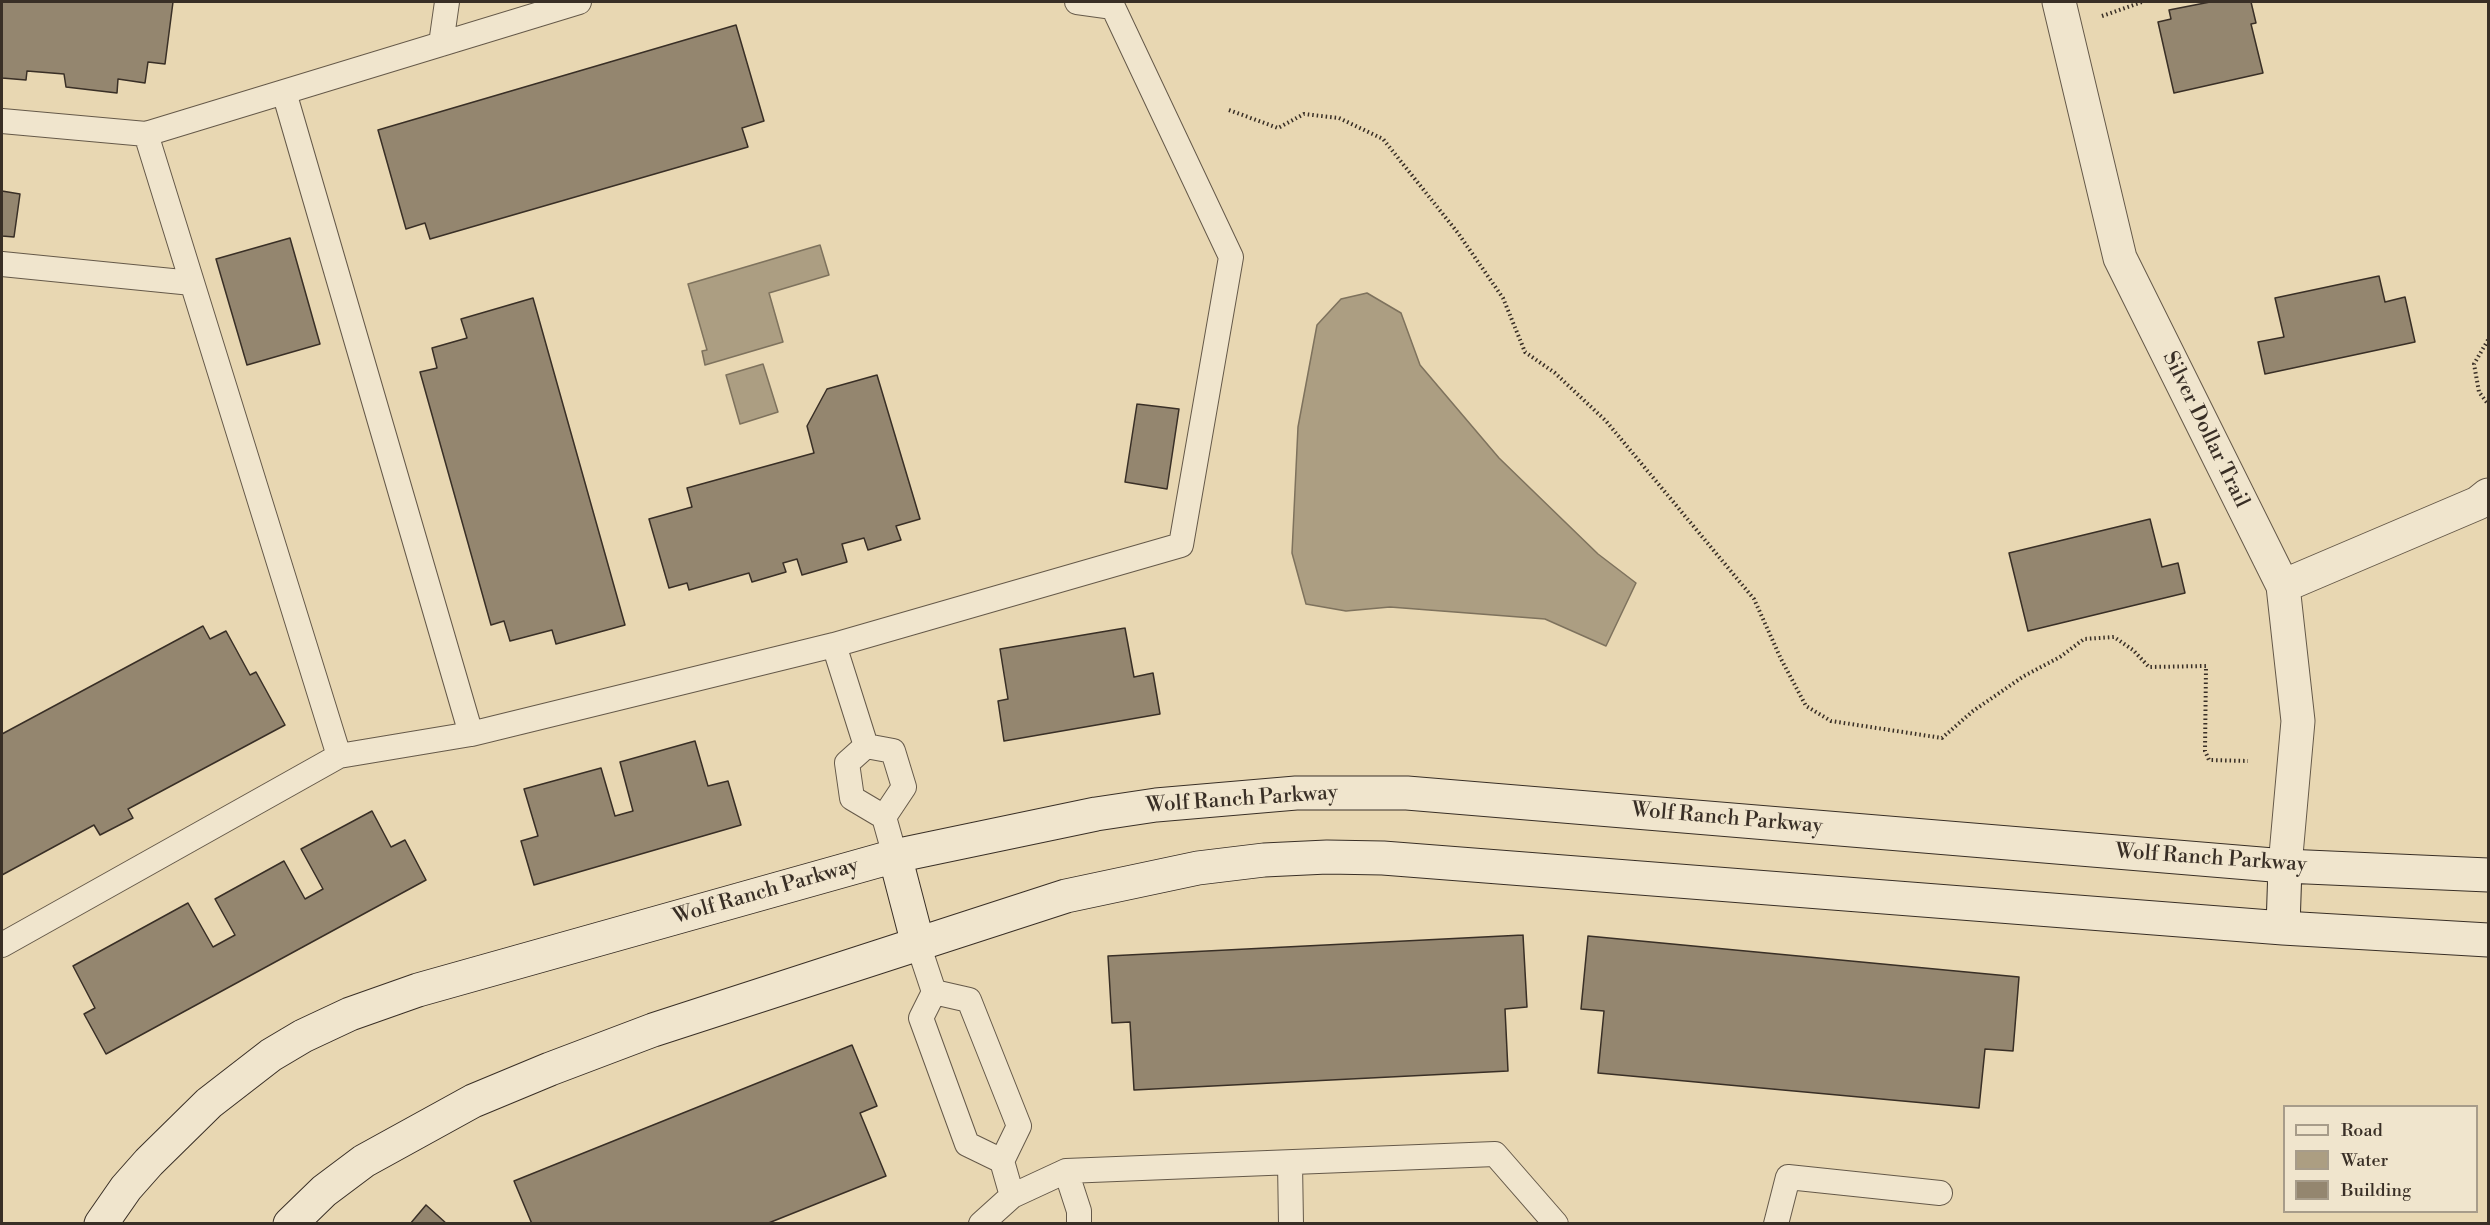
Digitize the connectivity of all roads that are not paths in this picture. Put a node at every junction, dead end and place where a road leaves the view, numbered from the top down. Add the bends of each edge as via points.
1 (447, 2) edge
2 (579, 2) edge
3 (1077, 2) edge
4 (2059, 2) edge
5 (441, 44) junction
6 (284, 92) junction
7 (2, 121) edge
8 (146, 134) junction
9 (2, 264) edge
10 (192, 283) junction
11 (2488, 495) edge
12 (2283, 586) junction
13 (834, 645) junction
14 (471, 734) junction
15 (866, 746) junction
16 (339, 756) junction
17 (885, 817) junction
18 (895, 856) junction
19 (2285, 866) junction
20 (2488, 875) edge
21 (2283, 928) junction
22 (2488, 940) edge
23 (918, 944) junction
24 (2, 945) edge
25 (934, 992) junction
26 (1002, 1161) junction
27 (1290, 1163) junction
28 (1066, 1172) junction
29 (1940, 1193) dead end
30 (1012, 1196) junction
31 (101, 1224) edge
32 (290, 1224) edge
33 (981, 1224) edge
34 (1079, 1224) edge
35 (1291, 1224) edge
36 (1556, 1224) edge
37 (1776, 1224) edge

1 - 5 lane
2 - 5 lane
3 - 13 lane via 1113,7 1231,257 1181,545
4 - 12 street, Silver Dollar Trail via 2120,258
5 - 6 lane
6 - 8 lane
6 - 14 lane
7 - 8 lane
8 - 10 lane
9 - 10 lane
10 - 16 lane
11 - 12 street via 2478,503
12 - 19 street, Silver Dollar Trail via 2298,721
13 - 14 lane
13 - 15 lane
14 - 16 lane
15 - 17 lane via 847,763 852,798
15 - 17 lane via 893,751 904,787
16 - 24 lane
17 - 18 lane
18 - 19 street, Wolf Ranch Parkway via 1156,805 1352,792 1448,796
18 - 23 street
18 - 31 street, Wolf Ranch Parkway via 418,990 350,1014 271,1056 209,1103 149,1162
19 - 20 street, Wolf Ranch Parkway
19 - 21 street, Silver Dollar Trail
21 - 22 street
21 - 23 street via 1383,858 1327,857 1253,861 1128,881 1066,896
23 - 25 lane
23 - 32 street via 653,1030 472,1101 364,1161 324,1191
25 - 26 lane via 921,1018 967,1144
25 - 26 lane via 969,1000 1019,1126
26 - 30 lane
27 - 28 lane
27 - 35 lane
27 - 36 lane via 1495,1154
28 - 30 lane
28 - 34 lane via 1079,1211
29 - 37 lane via 1788,1177
30 - 33 lane

